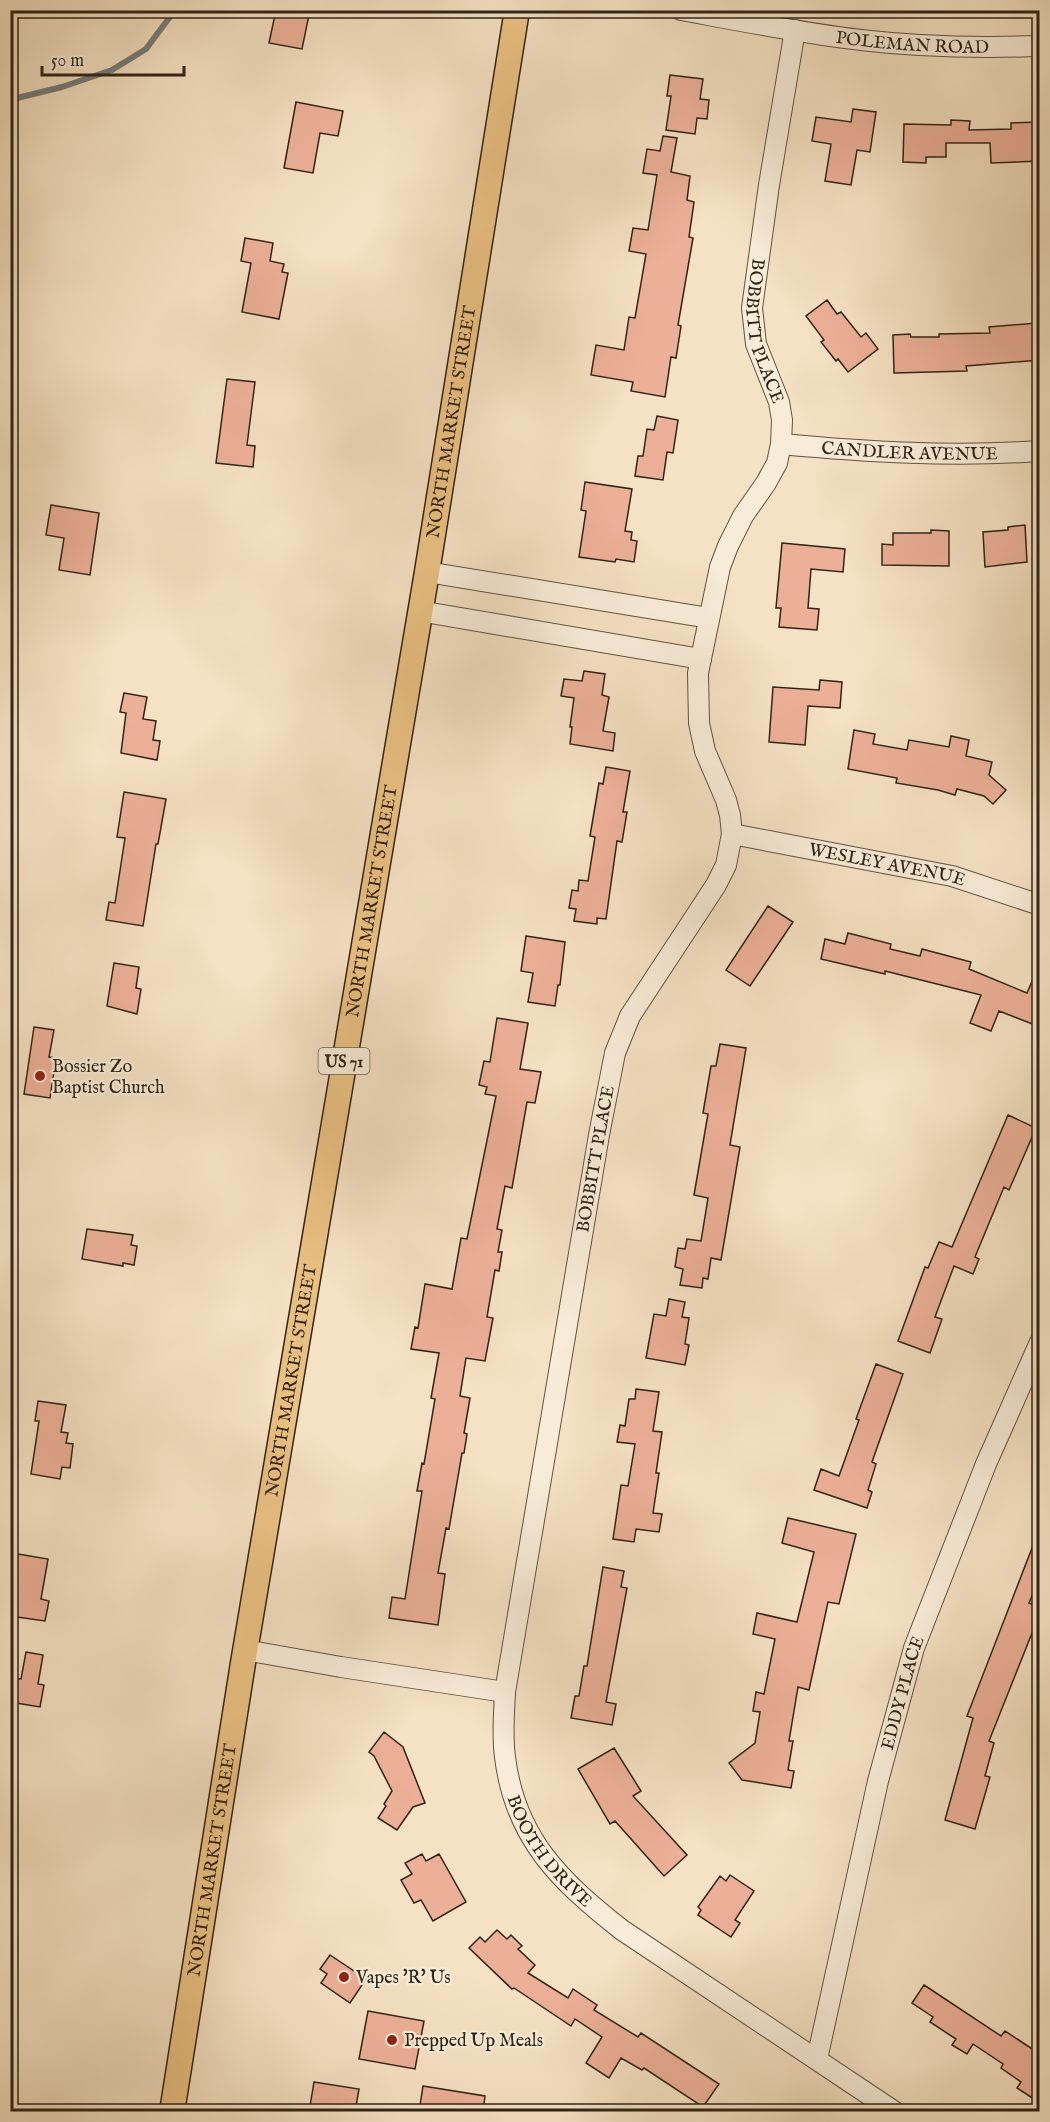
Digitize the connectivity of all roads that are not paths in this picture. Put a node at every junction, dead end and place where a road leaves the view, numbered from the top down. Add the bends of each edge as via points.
1 (517, 10) edge
2 (681, 10) edge
3 (795, 30) junction
4 (1040, 46) edge
5 (781, 444) junction
6 (1040, 451) edge
7 (427, 572) junction
8 (419, 611) junction
9 (709, 618) junction
10 (701, 658) junction
11 (732, 834) junction
12 (1040, 905) edge
13 (1040, 1342) edge
14 (245, 1650) junction
15 (505, 1692) junction
16 (817, 2059) junction
17 (172, 2112) edge
18 (895, 2112) edge

1 - 7 main road, NORTH MARKET STREET / US 71
2 - 3 street, POLEMAN ROAD
3 - 4 street, POLEMAN ROAD via 916,45
3 - 5 street, BOBBITT PLACE via 752,308 756,344 779,402
5 - 6 street, CANDLER AVENUE via 960,455
5 - 9 street, BOBBITT PLACE via 777,463 728,546
7 - 8 main road, NORTH MARKET STREET / US 71
7 - 9 street
8 - 10 street
8 - 14 main road, NORTH MARKET STREET / US 71
9 - 10 street, BOBBITT PLACE
10 - 11 street, BOBBITT PLACE via 699,723 705,752 726,800
11 - 12 street, WESLEY AVENUE via 952,876
11 - 15 street, BOBBITT PLACE via 726,865 716,885 630,1016 615,1053
13 - 16 street, EDDY PLACE via 986,1464 914,1648 878,1781
14 - 15 street
14 - 17 main road, NORTH MARKET STREET / US 71
15 - 16 street, BOOTH DRIVE via 503,1733 514,1800 538,1849 558,1874 622,1930
16 - 18 street, BOOTH DRIVE

